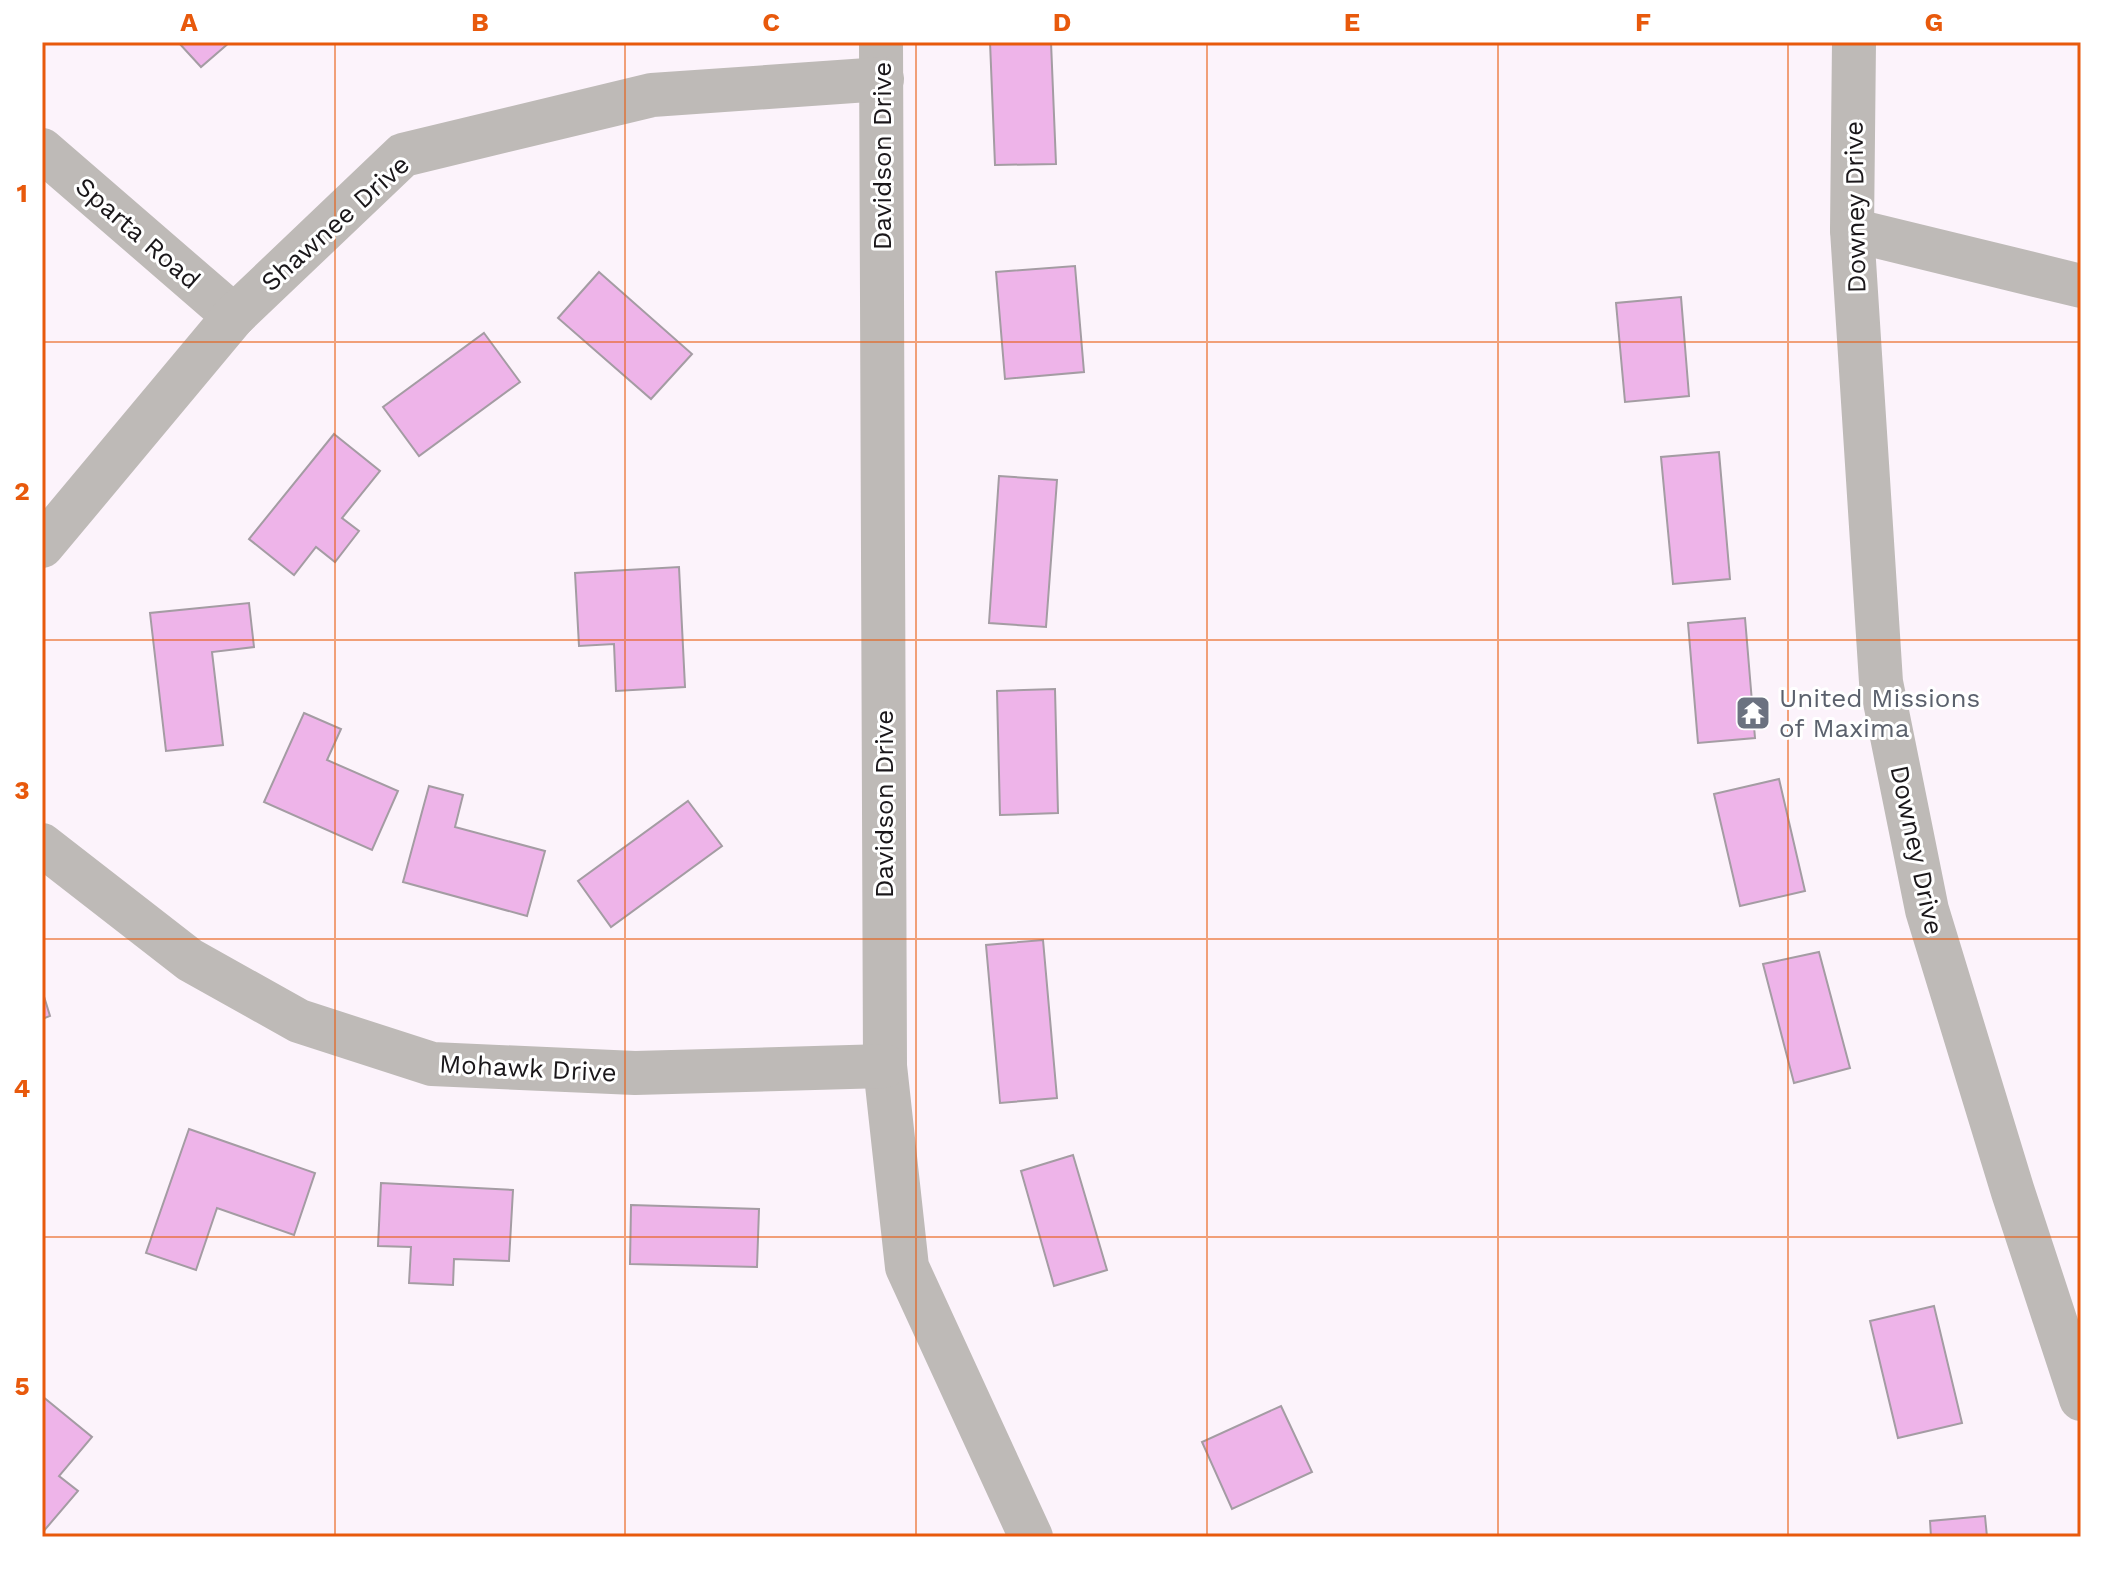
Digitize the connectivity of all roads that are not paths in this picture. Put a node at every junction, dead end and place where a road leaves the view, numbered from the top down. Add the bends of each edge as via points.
1 (1854, 42) edge
2 (881, 61) edge
3 (42, 150) edge
4 (1852, 230) junction
5 (2081, 286) edge
6 (234, 316) junction
7 (42, 546) edge
8 (42, 845) edge
9 (885, 1066) junction
10 (2081, 1399) edge
11 (1031, 1537) edge

1 - 4 street, Downey Drive
2 - 6 street, Shawnee Drive via 652,95 403,155
2 - 9 street, Davidson Drive
3 - 6 street, Sparta Road
4 - 5 street
4 - 10 street, Downey Drive via 1881,682 1927,910
6 - 7 street, Shawnee Drive
8 - 9 street, Mohawk Drive via 190,960 299,1021 432,1064 635,1073
9 - 11 street, Davidson Drive via 907,1267

